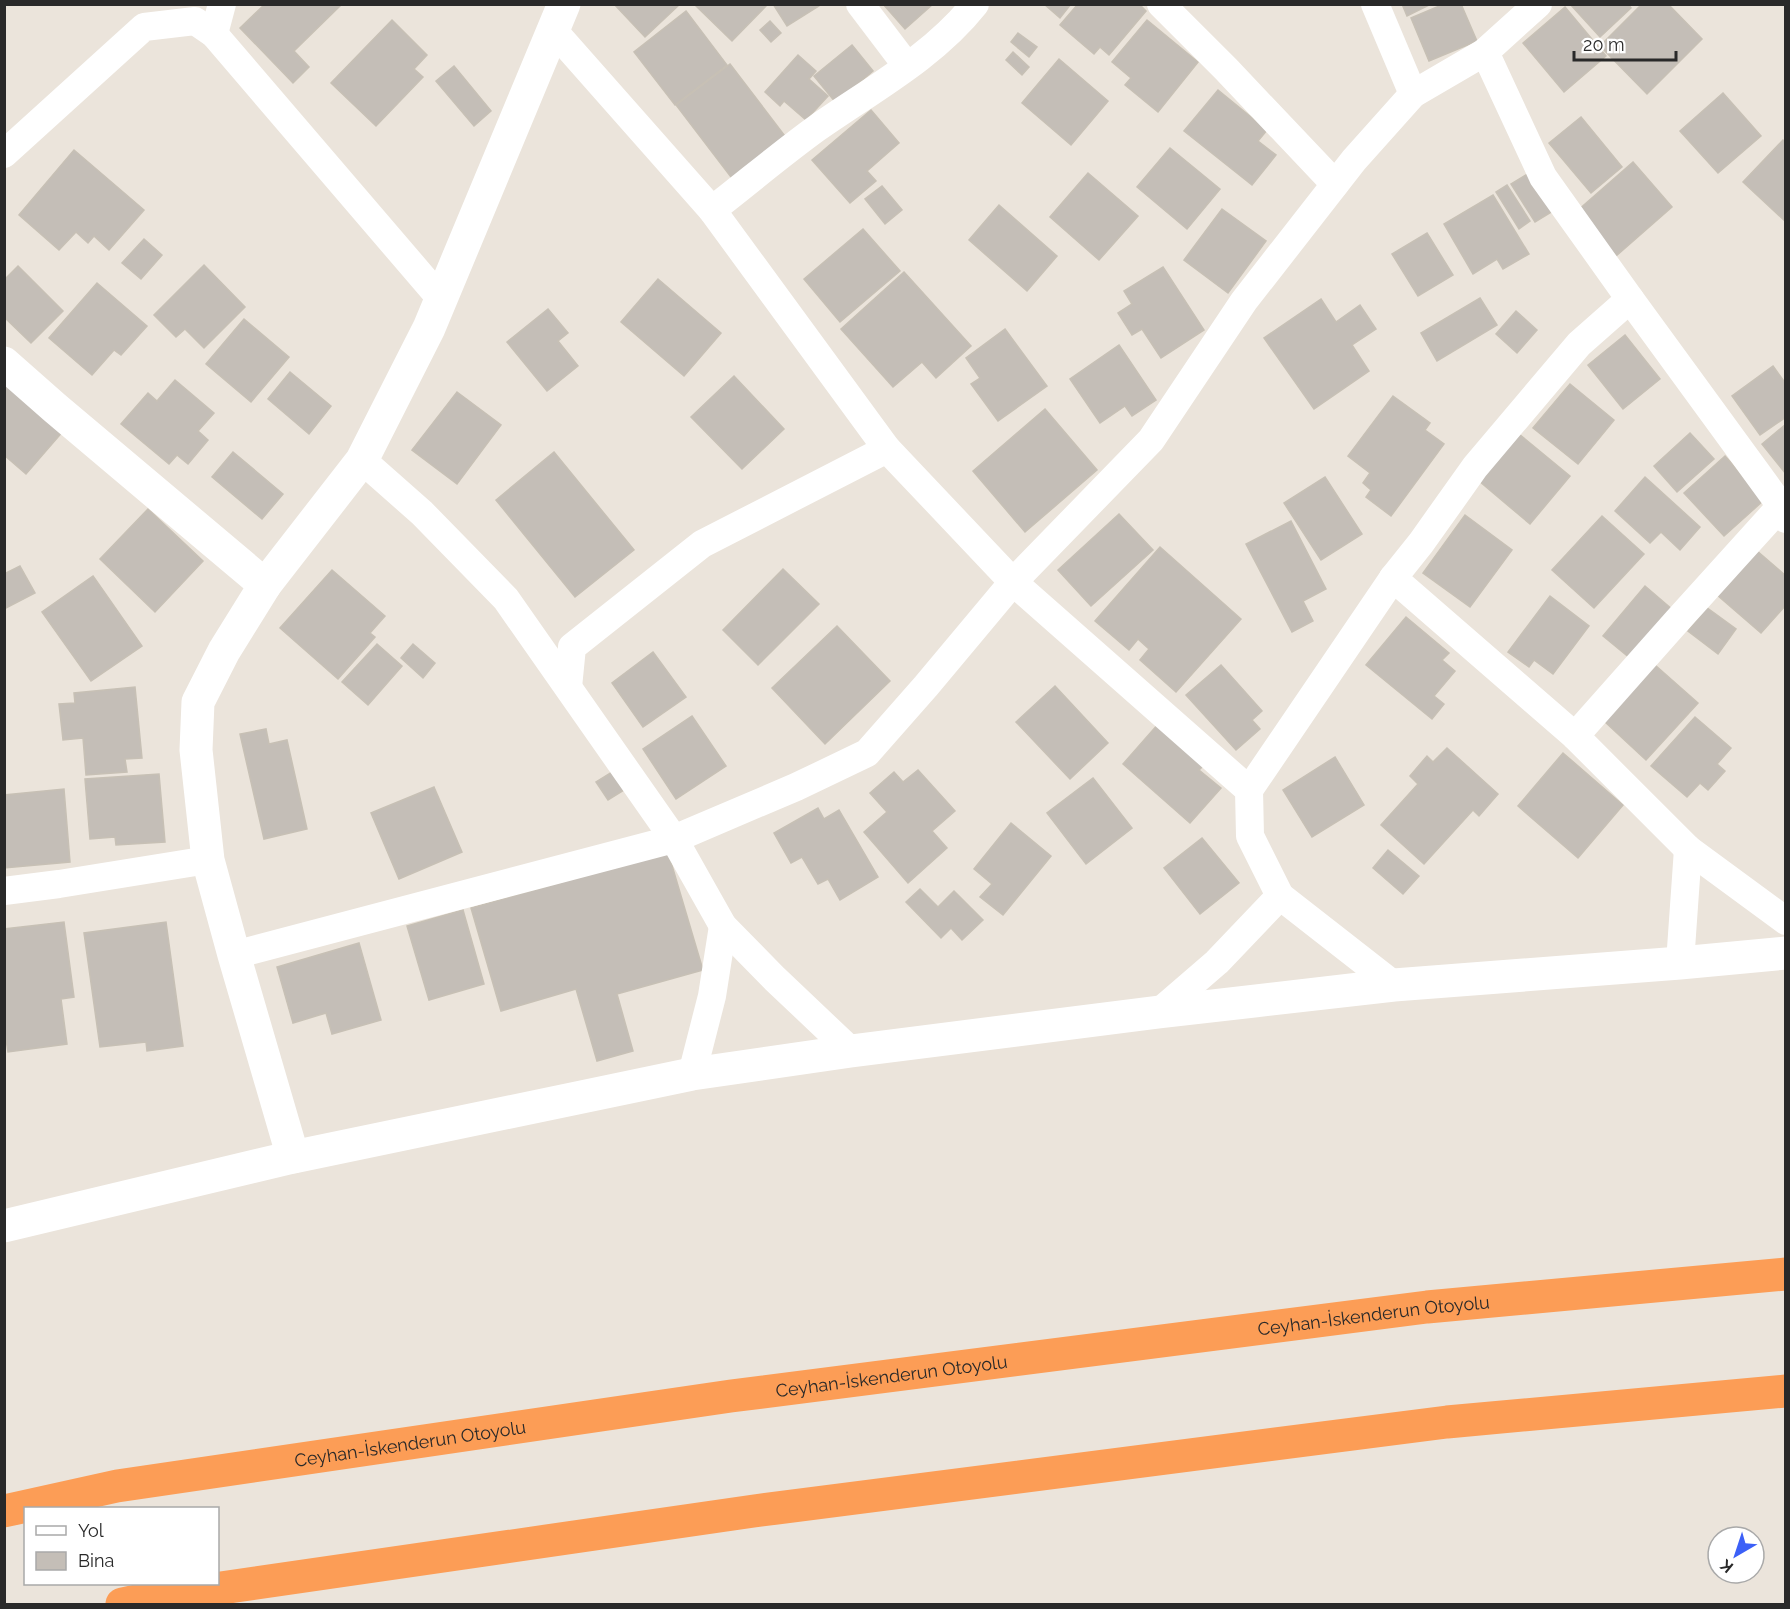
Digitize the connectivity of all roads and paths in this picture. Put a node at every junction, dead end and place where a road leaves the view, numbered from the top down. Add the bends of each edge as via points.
1 (222, 4) edge
2 (860, 4) edge
3 (975, 4) edge
4 (1161, 4) edge
5 (1375, 4) edge
6 (1538, 4) edge
7 (558, 17) edge
8 (214, 34) junction
9 (1485, 52) junction
10 (907, 66) junction
11 (1413, 94) junction
12 (4, 154) edge
13 (1335, 184) junction
14 (712, 210) junction
15 (441, 298) junction
16 (1630, 299) junction
17 (4, 363) edge
18 (887, 450) junction
19 (362, 460) junction
20 (1783, 513) edge
21 (1393, 578) junction
22 (1012, 582) junction
23 (265, 585) junction
24 (568, 687) junction
25 (1575, 736) junction
26 (1250, 790) junction
27 (674, 839) junction
28 (1688, 849) junction
29 (208, 860) junction
30 (4, 891) edge
31 (1280, 896) junction
32 (1785, 921) edge
33 (723, 926) junction
34 (1785, 953) edge
35 (234, 955) junction
36 (1680, 963) junction
37 (1394, 985) junction
38 (1159, 1012) junction
39 (851, 1051) junction
40 (692, 1074) junction
41 (293, 1157) junction
42 (4, 1226) edge
43 (1785, 1274) edge
44 (1785, 1391) edge
45 (4, 1511) edge
46 (122, 1605) edge

1 - 8 street
2 - 10 street
3 - 10 street via 937,43
4 - 13 street
5 - 11 street
6 - 9 street
7 - 14 street
7 - 15 street
8 - 12 street via 195,21 144,27
8 - 15 street
9 - 11 street
9 - 16 street via 1543,177
10 - 14 street via 816,129
11 - 13 street
13 - 22 street via 1245,301 1151,440
14 - 18 street
15 - 19 street
16 - 20 street
16 - 21 street via 1579,344 1482,458
17 - 23 street
18 - 22 street
18 - 24 street via 702,544 572,647
19 - 23 street
19 - 24 street via 422,513 506,599
20 - 25 street via 1677,621
21 - 25 street
21 - 26 street
22 - 26 street
22 - 27 street via 867,753
23 - 29 street via 198,702 196,750
24 - 27 street
25 - 28 street
26 - 31 street via 1250,836
27 - 33 street
27 - 35 street
28 - 32 street
28 - 36 street
29 - 30 street
29 - 35 street
31 - 37 street
31 - 38 street via 1217,962
33 - 39 street
33 - 40 street via 712,996
34 - 36 street
35 - 41 street
36 - 37 street
37 - 38 street
38 - 39 street
39 - 40 street
40 - 41 street
41 - 42 street
43 - 45 highway, Ceyhan-İskenderun Otoyolu via 1427,1307 731,1396 117,1486
44 - 46 highway via 1447,1422 754,1511

